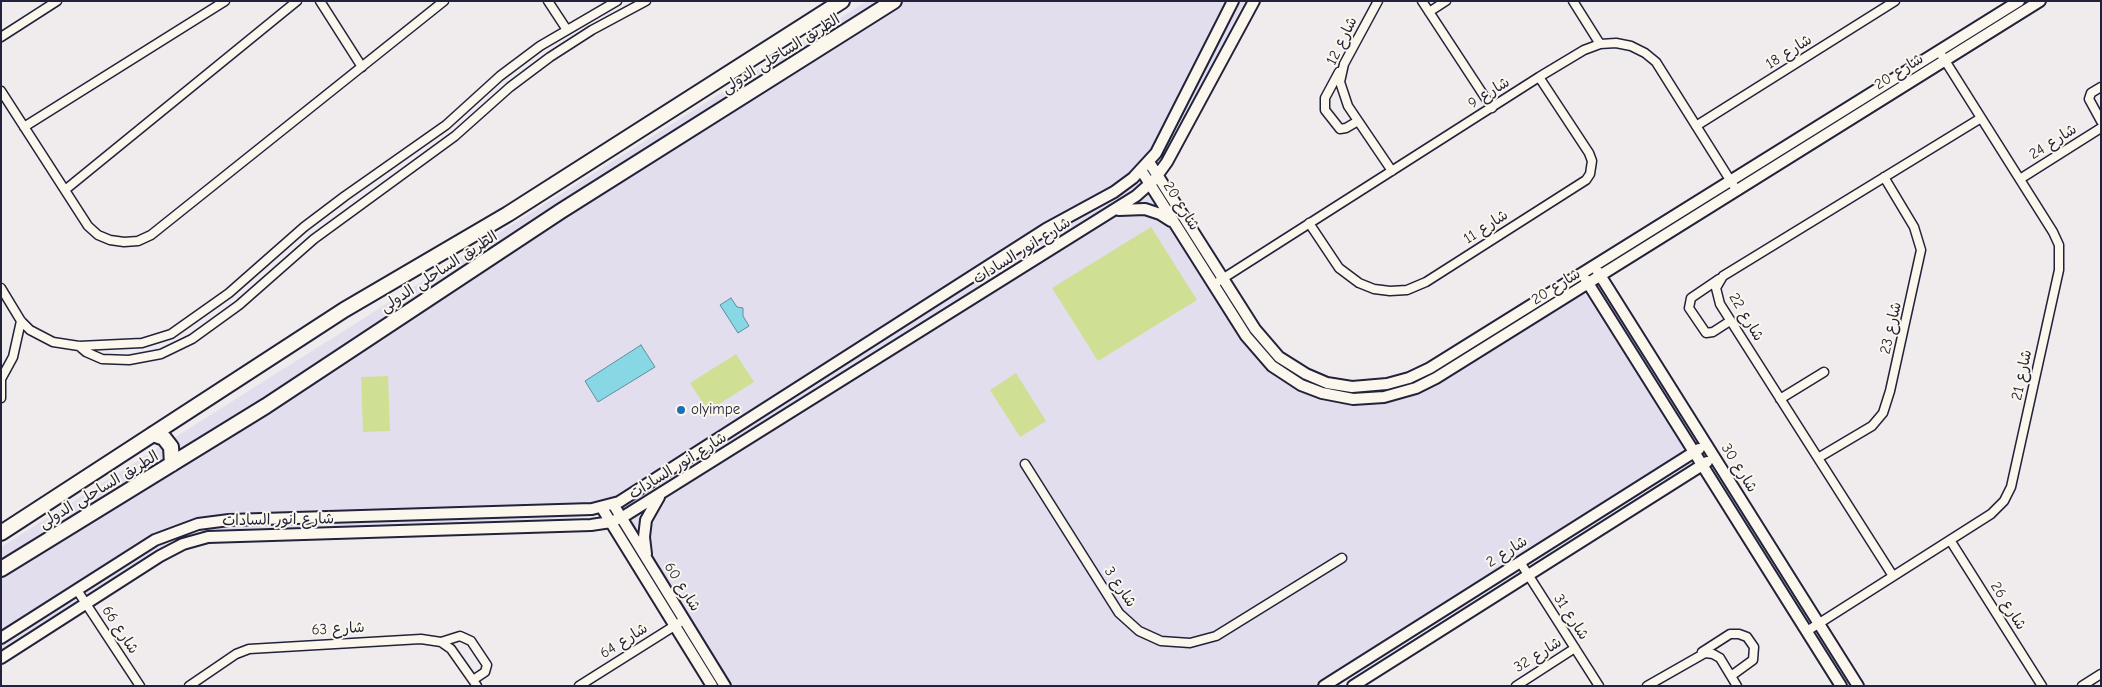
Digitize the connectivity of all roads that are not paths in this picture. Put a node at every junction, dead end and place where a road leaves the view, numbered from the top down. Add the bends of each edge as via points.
1 (57, 1) edge
2 (225, 1) edge
3 (297, 1) edge
4 (320, 1) edge
5 (548, 1) edge
6 (617, 1) edge
7 (646, 1) edge
8 (842, 1) edge
9 (894, 1) edge
10 (1233, 1) edge
11 (1254, 1) edge
12 (1378, 1) edge
13 (1422, 1) edge
14 (1446, 1) edge
15 (1572, 1) edge
16 (1878, 1) edge
17 (1895, 1) edge
18 (2019, 1) edge
19 (2040, 1) edge
20 (439, 3) edge
21 (1882, 9) junction
22 (1429, 12) junction
23 (567, 30) junction
24 (1, 37) edge
25 (1600, 44) junction
26 (1939, 51) junction
27 (1945, 61) junction
28 (1344, 64) junction
29 (362, 67) junction
30 (1539, 78) junction
31 (2101, 87) edge
32 (1, 91) edge
33 (1492, 108) junction
34 (1981, 118) junction
35 (1358, 120) junction
36 (2101, 121) edge
37 (1696, 126) junction
38 (24, 127) junction
39 (2101, 128) edge
40 (1149, 162) junction
41 (1141, 170) junction
42 (1392, 171) junction
43 (1157, 175) junction
44 (1884, 178) junction
45 (2020, 179) junction
46 (1730, 181) junction
47 (1150, 184) junction
48 (65, 190) junction
49 (1737, 192) junction
50 (1113, 212) junction
51 (1309, 224) junction
52 (1178, 230) junction
53 (1594, 266) junction
54 (1582, 273) junction
55 (1723, 276) junction
56 (1601, 277) junction
57 (1223, 278) junction
58 (1213, 284) junction
59 (1589, 284) junction
60 (1, 288) edge
61 (21, 321) junction
62 (1730, 321) junction
63 (79, 346) junction
64 (1824, 372) dead end
65 (1, 379) edge
66 (1, 398) edge
67 (1780, 399) junction
68 (171, 422) junction
69 (153, 434) junction
70 (1706, 444) junction
71 (1694, 452) junction
72 (189, 454) junction
73 (1715, 458) junction
74 (1818, 458) junction
75 (172, 464) junction
76 (1025, 464) dead end
77 (1702, 465) junction
78 (664, 492) junction
79 (613, 504) junction
80 (602, 508) junction
81 (378, 516) junction
82 (621, 518) junction
83 (610, 522) junction
84 (1, 533) edge
85 (378, 533) junction
86 (1950, 540) junction
87 (1342, 558) dead end
88 (649, 562) junction
89 (1520, 562) junction
90 (1, 569) edge
91 (1528, 575) junction
92 (1893, 576) junction
93 (78, 590) junction
94 (87, 604) junction
95 (685, 620) junction
96 (1819, 623) junction
97 (675, 625) junction
98 (1807, 631) junction
99 (1, 638) edge
100 (441, 642) junction
101 (1575, 648) junction
102 (1697, 655) junction
103 (1, 658) edge
104 (2101, 674) edge
105 (1731, 676) junction
106 (475, 683) edge
107 (584, 684) edge
108 (140, 686) edge
109 (189, 686) edge
110 (712, 686) edge
111 (725, 686) edge
112 (1324, 686) edge
113 (1353, 686) edge
114 (1516, 686) edge
115 (1599, 686) edge
116 (1647, 686) edge
117 (1737, 686) edge
118 (1841, 686) edge
119 (1858, 686) edge
120 (2042, 686) edge
121 (2082, 686) edge

1 - 24 street
2 - 38 street
3 - 48 street
4 - 29 street
5 - 23 street
6 - 23 street
7 - 63 street via 550,57 510,87 455,136 314,239 239,305 192,339 161,354 129,360 102,359
8 - 68 highway, الطريق الساحلى الدولى via 508,214 344,310
9 - 72 highway, الطريق الساحلى الدولى via 561,211
10 - 40 street, شارع انور السادات
11 - 43 street, شارع انور السادات
12 - 28 street, شارع 12
13 - 22 street
14 - 22 street
15 - 25 street
16 - 21 street
17 - 21 street, شارع 18
18 - 26 street, شارع 20
19 - 27 street, شارع 20
20 - 29 street
21 - 37 street, شارع 18
22 - 33 street
23 - 63 street via 500,76 446,125 311,222 229,293 184,326 156,340
25 - 30 street, شارع 9 via 1584,50
25 - 37 street, شارع 9 via 1631,46 1651,57
26 - 27 street, شارع 21
26 - 46 street, شارع 20
27 - 34 street, شارع 21
27 - 49 street, شارع 20
28 - 35 street, شارع 12 via 1340,76 1342,95
28 - 35 street via 1325,98 1324,107 1340,129
29 - 48 street via 150,235 138,241 110,240 98,235 88,226
30 - 33 street, شارع 9
30 - 51 street, شارع 11 via 1589,153 1592,161 1590,174 1586,180 1426,282 1407,290 1390,291 1359,283 1339,268
31 - 36 street via 2091,93 2089,99
32 - 38 street
33 - 42 street, شارع 9
34 - 44 street, شارع 22
34 - 45 street, شارع 21
35 - 42 street, شارع 12
37 - 46 street, شارع 9
38 - 48 street
39 - 45 street, شارع 24
40 - 41 street, شارع انور السادات
40 - 43 street, شارع 20
41 - 47 street, شارع 20
41 - 79 street, شارع انور السادات via 1114,192 1046,229
42 - 51 street, شارع 9
43 - 47 street, شارع انور السادات
43 - 57 street, شارع 20
44 - 55 street, شارع 22
44 - 74 street, شارع 23 via 1917,232 1921,250 1889,397 1883,413 1872,426
45 - 86 street, شارع 21 via 2056,238 2059,270 2010,492 1994,512
46 - 49 street, شارع 9
46 - 53 street, شارع 20
47 - 50 street, شارع انور السادات
47 - 52 street, شارع 20
49 - 56 street, شارع 20
50 - 52 street via 1129,208 1153,211 1167,218
50 - 78 street, شارع انور السادات
51 - 57 street, شارع 9
52 - 58 street, شارع 20
53 - 54 street, شارع 20
53 - 56 street, شارع 30
54 - 57 street, شارع 20 via 1420,373 1387,384 1364,387 1315,379 1283,360 1262,339
54 - 59 street, شارع 30
55 - 62 street, شارع 22 via 1717,284 1716,297
55 - 62 street via 1691,298 1688,306 1706,333
56 - 59 street, شارع 20
56 - 70 street, شارع 30
57 - 58 street, شارع 9
58 - 59 street, شارع 20 via 1254,346 1277,370 1312,390 1342,398 1363,399 1395,395 1426,384
59 - 71 street, شارع 30
60 - 61 street
61 - 63 street via 30,330 53,342
61 - 65 street via 14,357
62 - 67 street, شارع 22
64 - 67 street
65 - 66 street
67 - 74 street, شارع 22
68 - 69 highway, الطريق الساحلى الدولى
68 - 72 highway via 174,438
69 - 75 highway via 164,438 171,447
69 - 84 highway, الطريق الساحلى الدولى
70 - 71 street, شارع 2
70 - 73 street, شارع 30
71 - 77 street, شارع 30
71 - 89 street, شارع 2
72 - 75 highway, الطريق الساحلى الدولى
73 - 77 street, شارع 2
73 - 96 street, شارع 30
74 - 92 street, شارع 22
75 - 90 highway, الطريق الساحلى الدولى
76 - 87 street, شارع 3 via 1119,613 1139,631 1161,640 1190,643 1216,636
77 - 91 street, شارع 2
77 - 98 street, شارع 30
78 - 82 street, شارع انور السادات
78 - 88 street via 646,520 644,546
79 - 80 street, شارع انور السادات
79 - 82 street, شارع 60
80 - 81 street, شارع انور السادات
80 - 83 street, شارع 60
81 - 85 street
81 - 93 street, شارع انور السادات via 229,520 198,524 155,540
82 - 83 street, شارع انور السادات
82 - 88 street, شارع 60
83 - 85 street, شارع انور السادات via 584,526
83 - 97 street, شارع 60
85 - 94 street, شارع انور السادات via 234,535 200,539 160,556
86 - 92 street, شارع 21
86 - 120 street, شارع 26
88 - 95 street, شارع 60
89 - 91 street, شارع 31
89 - 112 street, شارع 2
91 - 101 street, شارع 31
91 - 113 street, شارع 2
92 - 96 street, شارع 21
93 - 94 street, شارع 66
93 - 99 street, شارع انور السادات
94 - 103 street, شارع انور السادات
94 - 108 street, شارع 66
95 - 97 street, شارع 64
95 - 111 street, شارع 60
96 - 98 street, شارع 21
96 - 119 street, شارع 30
97 - 107 street, شارع 64
97 - 110 street, شارع 60
98 - 118 street, شارع 30
100 - 106 street via 456,653
100 - 106 street via 460,636 471,641 487,665
100 - 109 street, شارع 63 via 421,638 249,649 236,654
101 - 114 street, شارع 32
101 - 115 street, شارع 31
102 - 105 street via 1709,652 1716,655
102 - 105 street via 1730,634 1747,637 1754,647 1752,660
102 - 116 street
104 - 121 street
105 - 117 street

